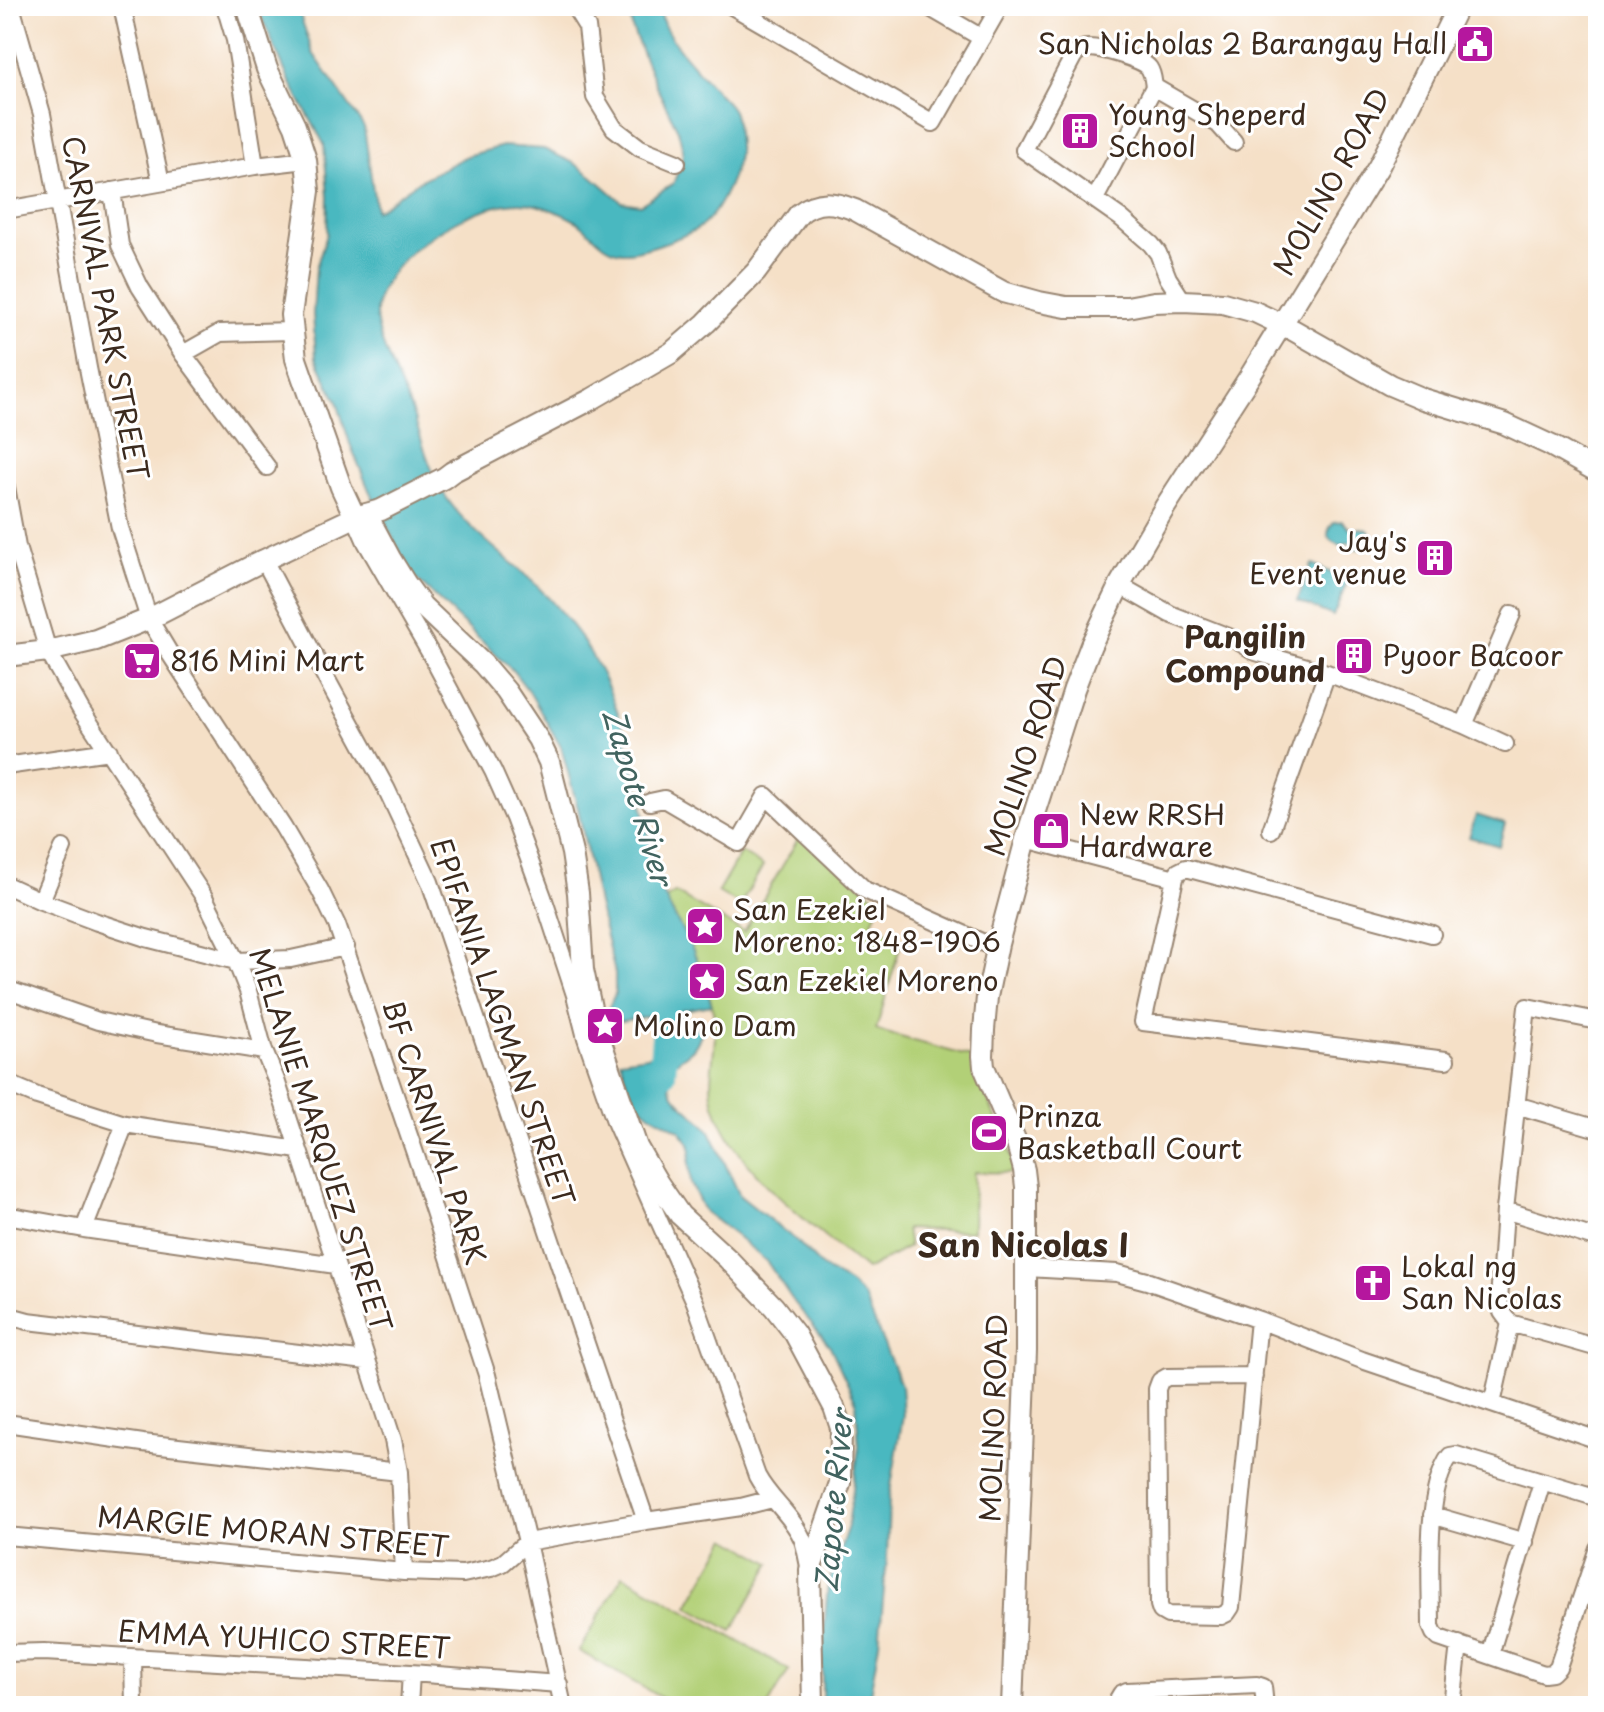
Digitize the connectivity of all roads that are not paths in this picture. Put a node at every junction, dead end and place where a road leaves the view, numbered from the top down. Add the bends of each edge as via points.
1 (11, 6) edge
2 (122, 6) edge
3 (225, 6) edge
4 (247, 6) edge
5 (574, 6) edge
6 (927, 6) edge
7 (1000, 6) edge
8 (1458, 6) edge
9 (737, 10) edge
10 (982, 38) junction
11 (1154, 87) junction
12 (1234, 142) dead end
13 (306, 160) junction
14 (677, 163) dead end
15 (255, 166) junction
16 (161, 182) junction
17 (112, 191) junction
18 (1095, 199) junction
19 (57, 202) junction
20 (6, 210) edge
21 (1183, 301) junction
22 (1282, 324) junction
23 (292, 331) junction
24 (183, 354) junction
25 (267, 467) dead end
26 (1598, 472) edge
27 (6, 487) edge
28 (368, 514) junction
29 (11, 548) edge
30 (264, 560) junction
31 (1120, 584) junction
32 (1512, 614) dead end
33 (149, 619) junction
34 (48, 651) junction
35 (6, 656) edge
36 (1327, 673) junction
37 (1464, 725) junction
38 (1505, 744) dead end
39 (109, 751) junction
40 (6, 766) edge
41 (650, 802) dead end
42 (1271, 830) dead end
43 (1026, 839) junction
44 (63, 848) dead end
45 (1175, 878) junction
46 (6, 885) edge
47 (41, 901) junction
48 (1432, 934) dead end
49 (346, 947) junction
50 (997, 949) junction
51 (236, 961) junction
52 (6, 989) edge
53 (1598, 1021) edge
54 (264, 1051) junction
55 (1446, 1060) dead end
56 (6, 1083) edge
57 (1516, 1105) junction
58 (125, 1124) junction
59 (1598, 1129) edge
60 (298, 1150) junction
61 (1505, 1210) junction
62 (6, 1215) edge
63 (84, 1229) junction
64 (1598, 1239) edge
65 (336, 1265) junction
66 (1027, 1268) junction
67 (6, 1315) edge
68 (1259, 1320) junction
69 (1510, 1323) junction
70 (1598, 1348) edge
71 (366, 1361) junction
72 (1254, 1376) junction
73 (1492, 1404) junction
74 (6, 1423) edge
75 (1598, 1440) edge
76 (399, 1472) junction
77 (1542, 1482) junction
78 (1598, 1498) edge
79 (772, 1499) junction
80 (1432, 1515) junction
81 (646, 1521) junction
82 (6, 1536) edge
83 (527, 1542) junction
84 (1525, 1542) junction
85 (1598, 1548) edge
86 (810, 1570) junction
87 (404, 1572) junction
88 (1459, 1644) junction
89 (6, 1653) edge
90 (1490, 1655) junction
91 (133, 1658) junction
92 (411, 1673) junction
93 (559, 1684) junction
94 (134, 1706) edge
95 (409, 1706) edge
96 (563, 1706) edge
97 (813, 1706) edge
98 (1012, 1706) edge
99 (1117, 1706) edge
100 (1265, 1706) edge
101 (1452, 1706) edge

1 - 19 street, CARNIVAL PARK STREET via 42,114
2 - 16 street
3 - 15 street
4 - 13 main road
5 - 14 street via 587,27 595,97 614,128 640,148
6 - 10 street
7 - 10 street
8 - 22 main road, MOLINO ROAD via 1379,166
9 - 10 street via 933,123
11 - 12 street via 1218,124
11 - 18 street
11 - 18 street via 1149,67 1139,59 1088,47 1078,51 1024,150
13 - 15 street
13 - 23 main road via 309,191
15 - 16 street
16 - 17 street
17 - 19 street
17 - 24 street via 120,245
18 - 21 street via 1151,244
19 - 20 street
19 - 33 street, CARNIVAL PARK STREET via 120,528
21 - 22 main road via 1223,303
21 - 28 main road via 1066,307 1003,292 855,210 822,202 799,214 756,272 671,353
22 - 26 main road via 1390,385 1505,424
22 - 31 main road, MOLINO ROAD
23 - 24 street via 220,333
23 - 28 main road via 306,391 341,487
24 - 25 street
27 - 29 street, MELANIE MARQUEZ STREET
28 - 30 main road
28 - 79 street via 366,542 429,651 514,818 616,1124 695,1302 757,1476
28 - 86 main road via 414,595 506,691 549,762 572,853 583,970 594,1022 637,1147 680,1215 795,1334 834,1407 841,1428 840,1483
29 - 34 street, MELANIE MARQUEZ STREET
30 - 33 main road
30 - 81 street, EPIFANIA LAGMAN STREET via 430,882
31 - 36 street via 1170,614 1256,652
31 - 43 main road, MOLINO ROAD via 1074,689
32 - 37 street
33 - 34 main road via 96,640
33 - 49 street, BF CARNIVAL PARK via 283,827
34 - 35 main road
34 - 39 street, MELANIE MARQUEZ STREET
36 - 37 street
36 - 42 street
37 - 38 street
39 - 40 street
39 - 51 street, MELANIE MARQUEZ STREET via 204,897
41 - 50 street via 664,799 739,843 766,796 865,890
43 - 45 street
43 - 50 main road, MOLINO ROAD
44 - 47 street
45 - 48 street via 1186,868
45 - 55 street via 1143,1022
46 - 47 street
47 - 51 street via 146,938
49 - 51 street via 291,959
49 - 83 street, BF CARNIVAL PARK via 487,1375
50 - 66 main road, MOLINO ROAD via 983,1056 1024,1170
51 - 54 street, MELANIE MARQUEZ STREET
52 - 54 street via 98,1021
53 - 57 street via 1527,1007
54 - 60 street, MELANIE MARQUEZ STREET
56 - 58 street
57 - 59 street
57 - 61 street
58 - 60 street
58 - 63 street
60 - 65 street, MELANIE MARQUEZ STREET
61 - 64 street
61 - 69 street via 1499,1301
62 - 63 street
63 - 65 street
65 - 71 street, MELANIE MARQUEZ STREET
66 - 68 street via 1117,1273
66 - 98 main road, MOLINO ROAD
67 - 71 street
68 - 72 street
68 - 73 street
69 - 70 street
69 - 73 street
71 - 76 street, MELANIE MARQUEZ STREET
72 - 72 street via 1231,1607 1221,1616 1168,1615 1159,1605 1157,1389 1167,1377
73 - 75 street
74 - 76 street
76 - 87 street, MELANIE MARQUEZ STREET
77 - 78 street
77 - 80 street via 1450,1456
77 - 84 street
79 - 81 street
79 - 86 street via 803,1539
80 - 84 street
80 - 88 street via 1431,1626 1439,1638
81 - 83 street
82 - 87 street, MARGIE MORAN STREET
83 - 87 street, MARGIE MORAN STREET via 491,1568 463,1574
83 - 93 street, BF CARNIVAL PARK
84 - 90 street
85 - 90 street via 1552,1673
86 - 97 main road
88 - 90 street
88 - 101 street
89 - 91 street, EMMA YUHICO STREET
91 - 92 street, EMMA YUHICO STREET
91 - 94 street
92 - 93 street, EMMA YUHICO STREET
92 - 95 street
93 - 96 street, BF CARNIVAL PARK
99 - 100 street via 1127,1691 1257,1685 1263,1687

